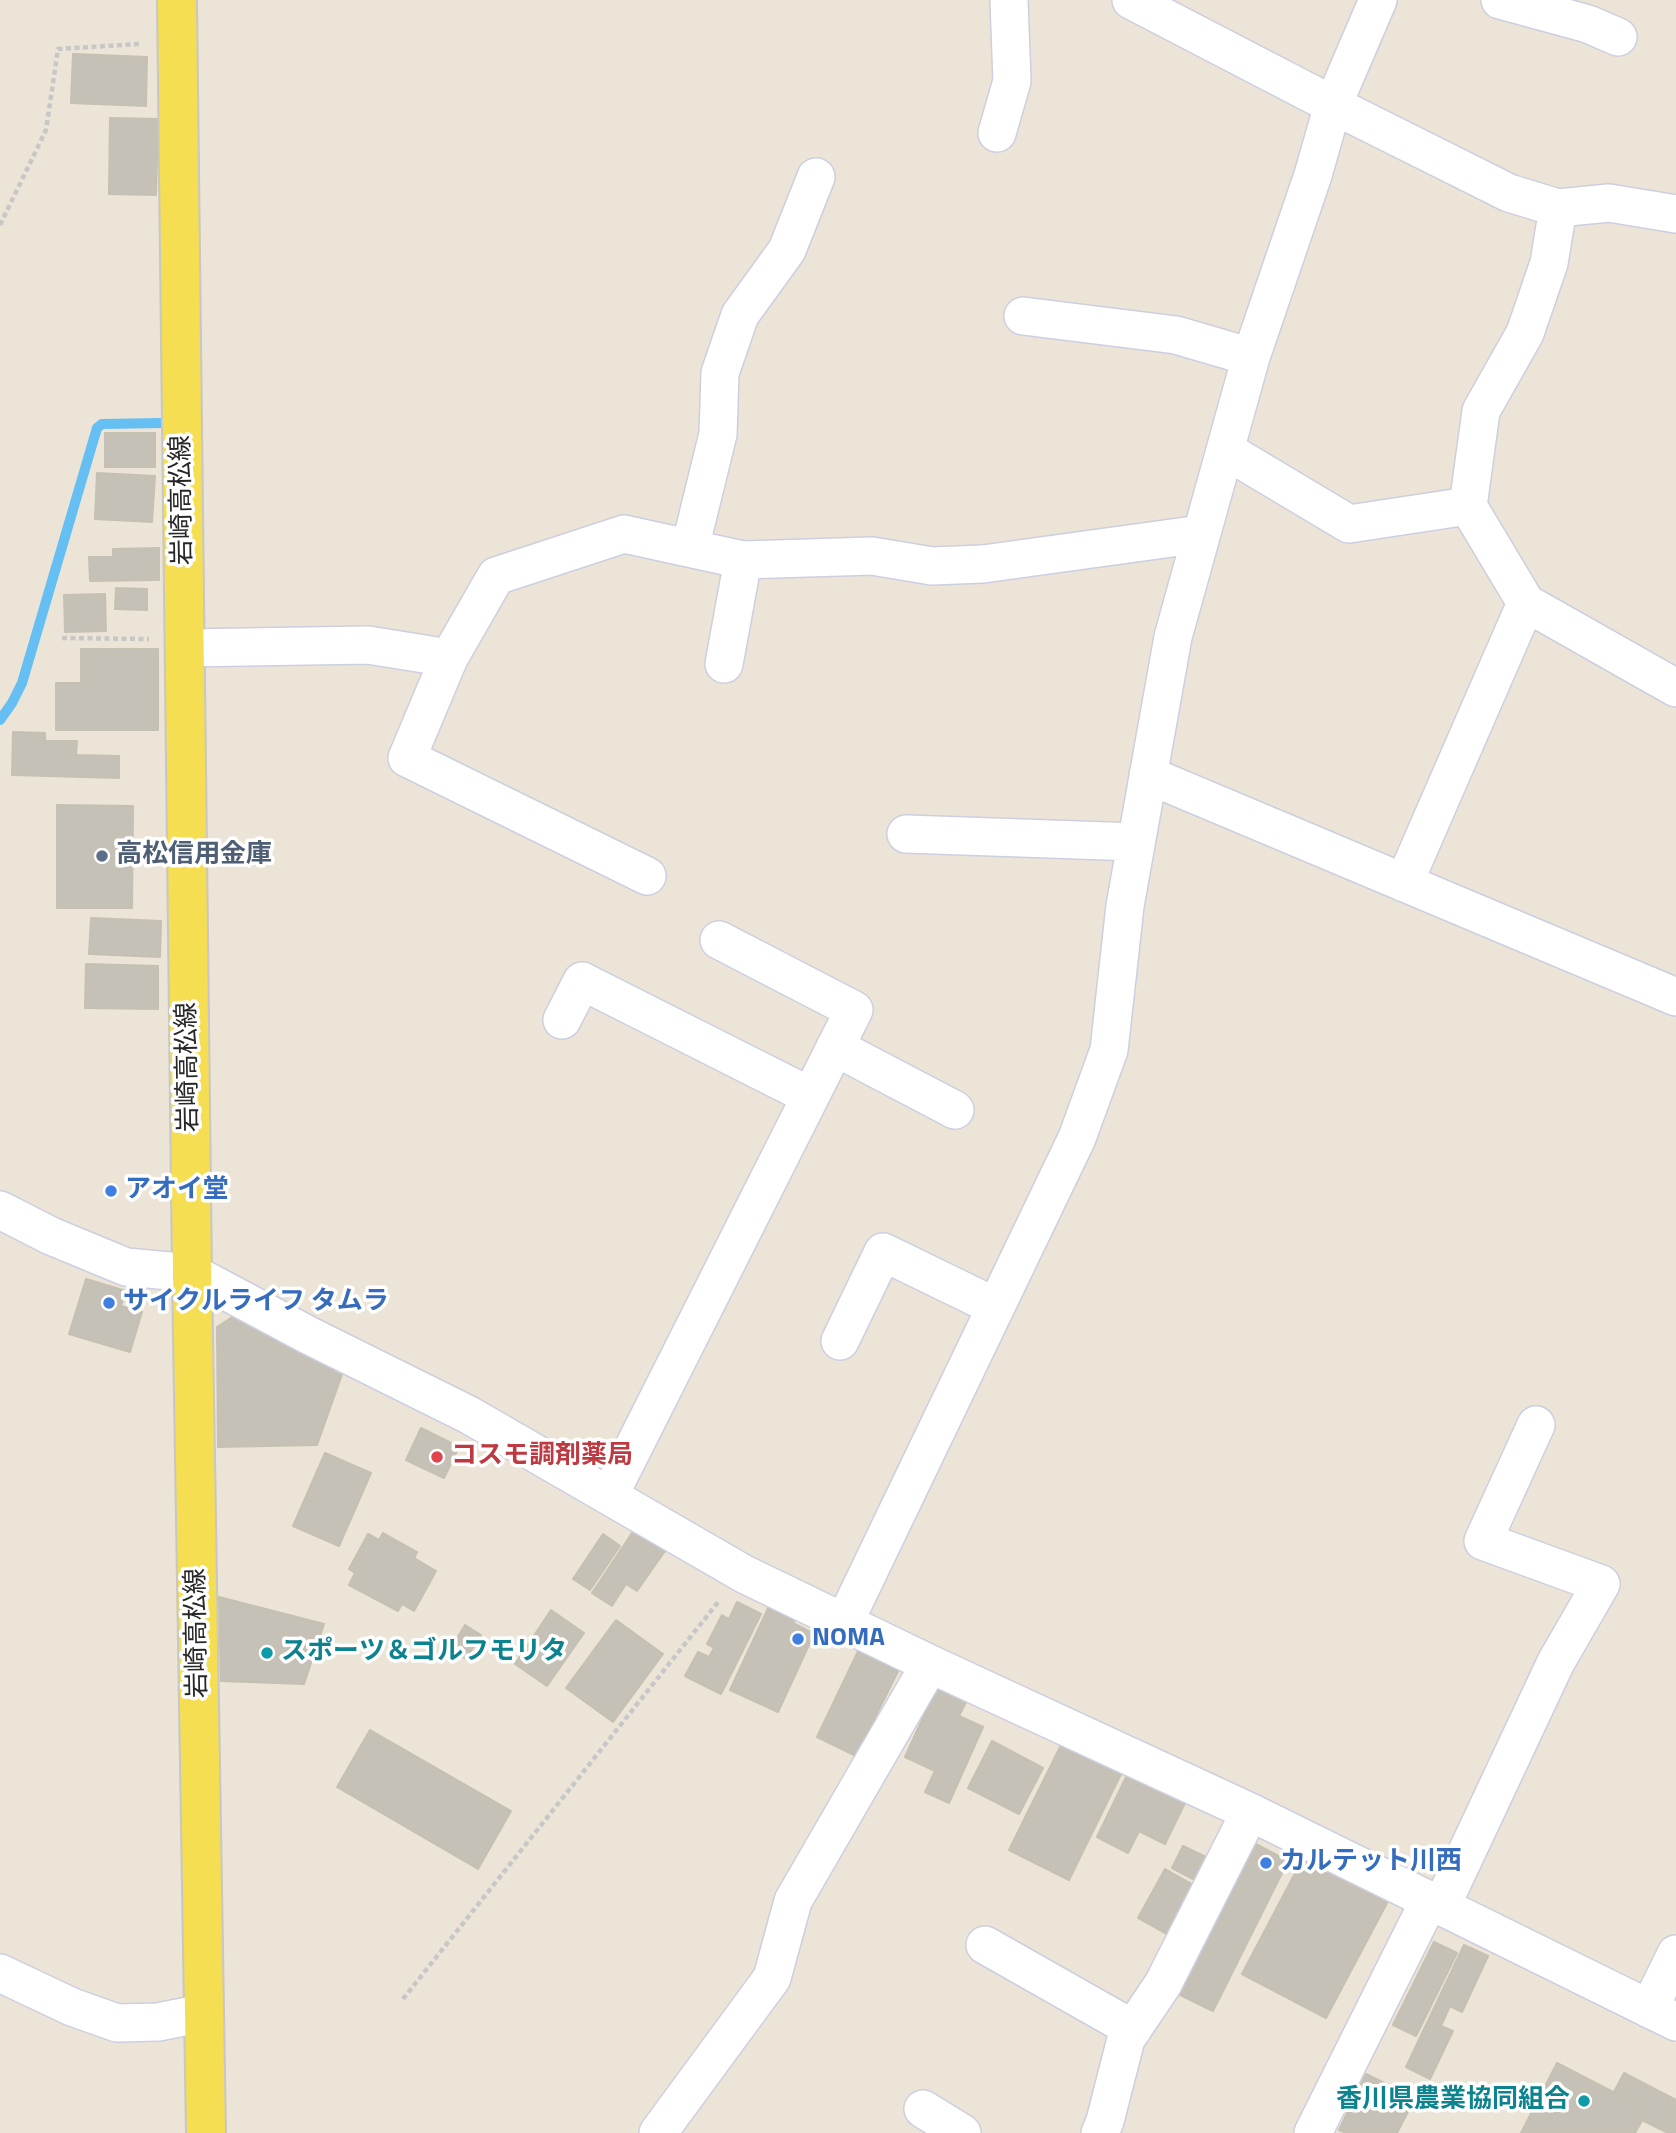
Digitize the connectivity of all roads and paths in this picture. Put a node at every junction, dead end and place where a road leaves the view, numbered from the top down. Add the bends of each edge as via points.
1 (177, 0) edge
2 (1009, 0) edge
3 (1131, 0) edge
4 (1378, 0) edge
5 (1500, 0) edge
6 (1619, 37) dead end
7 (178, 41) junction
8 (1333, 105) junction
9 (997, 133) dead end
10 (816, 177) dead end
11 (1558, 208) junction
12 (1676, 214) edge
13 (0, 225) edge
14 (1023, 316) dead end
15 (1251, 357) junction
16 (1224, 450) junction
17 (1468, 506) junction
18 (1201, 534) junction
19 (690, 548) junction
20 (743, 559) junction
21 (1527, 603) junction
22 (62, 638) dead end
23 (185, 644) junction
24 (449, 658) junction
25 (724, 664) dead end
26 (1676, 688) edge
27 (1148, 775) junction
28 (906, 834) dead end
29 (1136, 842) junction
30 (647, 876) dead end
31 (1404, 883) junction
32 (719, 940) dead end
33 (1676, 997) edge
34 (562, 1020) dead end
35 (835, 1048) junction
36 (810, 1096) junction
37 (955, 1110) dead end
38 (0, 1210) edge
39 (192, 1273) junction
40 (994, 1306) junction
41 (840, 1341) dead end
42 (1535, 1425) dead end
43 (609, 1496) junction
44 (726, 1592) dead end
45 (844, 1623) junction
46 (930, 1664) junction
47 (1250, 1812) junction
48 (1435, 1904) junction
49 (985, 1945) dead end
50 (1676, 1954) edge
51 (0, 1973) edge
52 (403, 1999) dead end
53 (204, 2014) junction
54 (1663, 2016) edge
55 (1133, 2029) junction
56 (923, 2109) dead end
57 (206, 2133) edge
58 (658, 2133) edge
59 (962, 2133) edge
60 (1100, 2133) edge
61 (1313, 2133) edge

1 - 7 main road, 岩崎高松線
2 - 9 street via 1012,81
3 - 8 street
4 - 8 street
5 - 6 street
7 - 13 path via 58,50 46,130
7 - 23 main road, 岩崎高松線
8 - 11 street via 1509,193
8 - 15 street
10 - 19 street via 787,250 740,314 720,373 718,434
11 - 12 street via 1609,203
11 - 17 street via 1549,263 1525,333 1481,411
14 - 15 street via 1176,335
15 - 16 street
16 - 17 street via 1349,524
16 - 18 street
17 - 21 street
18 - 20 street via 984,564 932,566 872,556
18 - 27 street via 1173,637
19 - 20 street
19 - 24 street via 624,534 496,576
20 - 25 street
21 - 26 street
21 - 31 street
22 - 23 path
23 - 24 street via 368,645
23 - 39 main road, 岩崎高松線
24 - 30 street via 407,758
27 - 29 street
27 - 31 street
28 - 29 street
29 - 40 street via 1109,1050 1077,1138
31 - 33 street
32 - 35 street via 854,1010
34 - 36 street via 582,981
35 - 36 street
35 - 37 street
36 - 43 street
38 - 39 street via 126,1267
39 - 43 street via 469,1415
39 - 53 main road, 岩崎高松線
40 - 41 street via 883,1251
40 - 45 street
42 - 48 street via 1483,1541 1601,1584 1556,1662
43 - 45 street via 744,1574
44 - 52 path
45 - 46 street
46 - 47 street
46 - 58 street via 793,1901 772,1978
47 - 48 street
47 - 55 street via 1163,1984
48 - 54 street
48 - 61 street
49 - 55 street
50 - 54 street
51 - 53 street via 117,2023
53 - 57 main road, 岩崎高松線
55 - 60 street via 1126,2039
56 - 59 street

